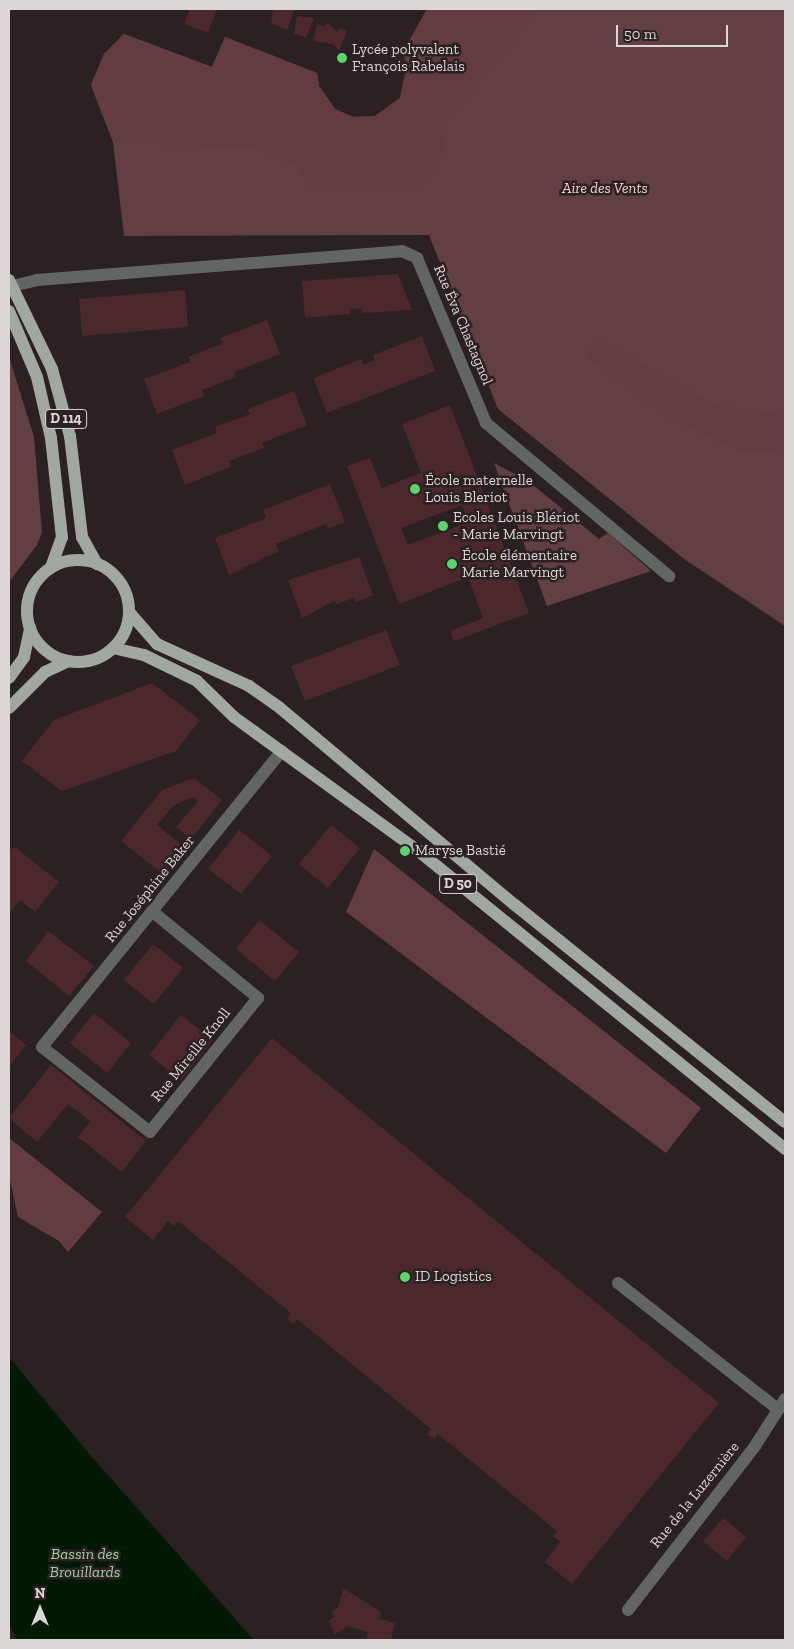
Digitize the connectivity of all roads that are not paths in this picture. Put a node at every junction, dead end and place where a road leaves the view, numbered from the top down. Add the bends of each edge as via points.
1 (11, 283) edge
2 (9, 311) edge
3 (97, 564) junction
4 (51, 568) junction
5 (669, 576) dead end
6 (129, 612) junction
7 (30, 628) junction
8 (114, 648) junction
9 (69, 661) junction
10 (9, 678) edge
11 (9, 708) edge
12 (282, 751) junction
13 (153, 912) junction
14 (785, 1122) edge
15 (150, 1132) joint
16 (785, 1149) edge
17 (618, 1283) dead end
18 (785, 1399) edge
19 (776, 1408) junction
20 (628, 1610) dead end

1 - 3 main road, D 114 via 54,377 70,436 82,537
1 - 5 street, Rue Éva Chastagnol via 402,251 417,258 486,423
2 - 4 main road, D 114 via 37,376 51,438 62,537
3 - 4 main road via 73,560
3 - 6 main road via 120,583
4 - 7 main road via 32,588 27,614
6 - 8 main road via 122,638
6 - 14 main road, D 50 via 157,644 249,686 280,708
7 - 9 main road via 52,655
7 - 10 main road via 24,657
8 - 9 main road via 97,658
8 - 12 main road, D 50 via 144,654 182,672
9 - 11 main road via 45,672
12 - 13 street, Rue Joséphine Baker
12 - 16 main road, D 50 via 416,849
13 - 15 street, Rue Mireille Knoll via 258,998
13 - 15 street, Rue Joséphine Baker via 42,1047
17 - 19 street
18 - 19 street, Rue de la Luzernière
19 - 20 street, Rue de la Luzernière via 755,1446

